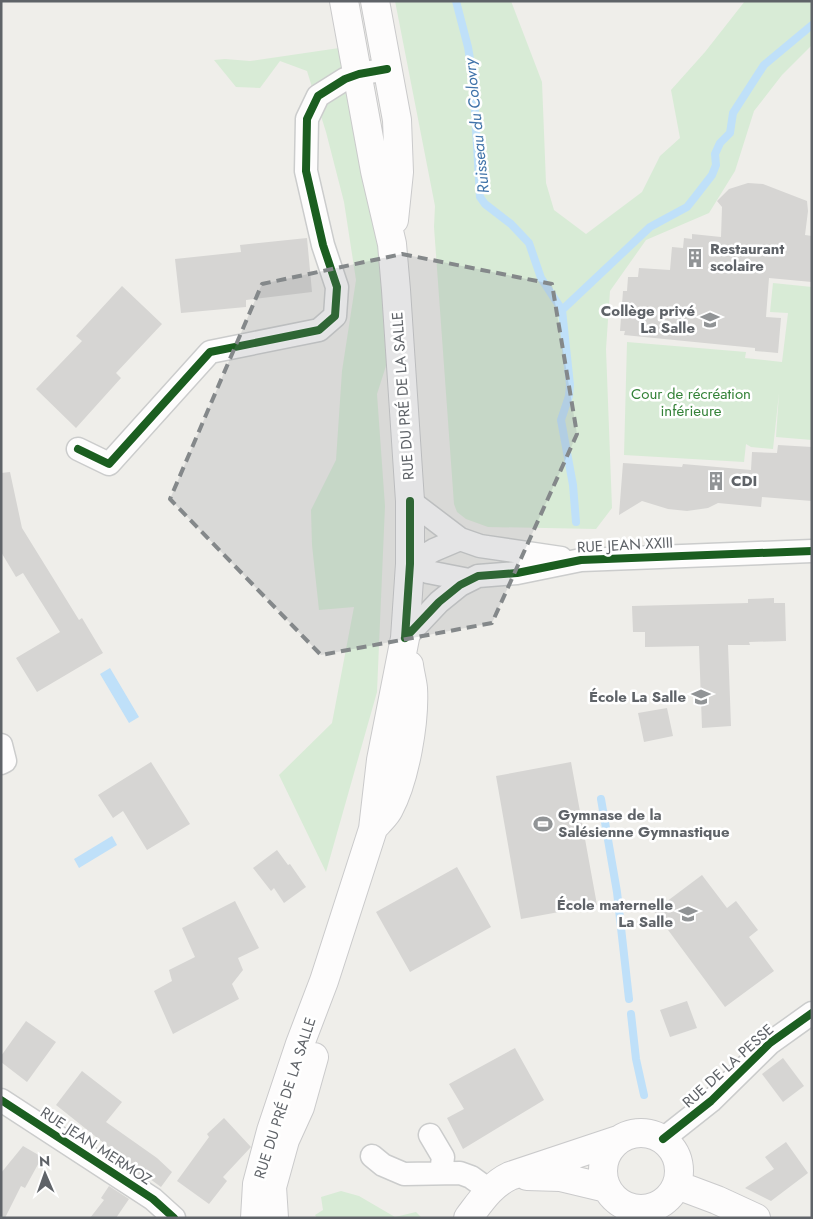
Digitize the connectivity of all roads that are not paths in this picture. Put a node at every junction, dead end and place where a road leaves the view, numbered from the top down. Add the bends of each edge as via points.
1 (344, 1) edge
2 (375, 1) edge
3 (387, 69) junction
4 (359, 74) junction
5 (392, 244) junction
6 (78, 449) dead end
7 (410, 502) junction
8 (460, 539) junction
9 (812, 551) edge
10 (581, 560) junction
11 (410, 564) junction
12 (469, 580) junction
13 (405, 638) junction
14 (1, 745) edge
15 (1, 763) edge
16 (324, 981) junction
17 (812, 1013) edge
18 (1, 1100) edge
19 (430, 1135) dead end
20 (618, 1140) junction
21 (664, 1140) junction
22 (372, 1156) dead end
23 (441, 1173) junction
24 (500, 1183) junction
25 (677, 1185) junction
26 (606, 1188) junction
27 (636, 1213) edge
28 (174, 1218) edge
29 (255, 1218) edge
30 (274, 1218) edge
31 (468, 1218) edge
32 (756, 1218) edge

1 - 4 main road, RUE DU PRÉ DE LA SALLE
2 - 3 main road, RUE DU PRÉ DE LA SALLE
3 - 4 street
3 - 5 main road, RUE DU PRÉ DE LA SALLE via 397,120 399,172
4 - 5 main road, RUE DU PRÉ DE LA SALLE via 375,171
4 - 6 street via 318,96 307,119 306,171 323,245 337,287 335,316 319,330 210,352 108,464
5 - 7 main road, RUE DU PRÉ DE LA SALLE
7 - 8 street, RUE JEAN XXIII
7 - 11 main road, RUE DU PRÉ DE LA SALLE
8 - 10 street, RUE JEAN XXIII via 517,553
8 - 11 street
9 - 10 street, RUE JEAN XXIII
10 - 12 street, RUE JEAN XXIII
11 - 12 street, RUE JEAN XXIII via 428,572
11 - 13 main road, RUE DU PRÉ DE LA SALLE
12 - 13 street, RUE JEAN XXIII via 439,602
13 - 16 main road, RUE DU PRÉ DE LA SALLE via 381,760 372,829
14 - 15 street via 4,761
16 - 29 main road, RUE DU PRÉ DE LA SALLE via 271,1131 257,1184
16 - 30 main road, RUE DU PRÉ DE LA SALLE via 318,1044 272,1187
17 - 21 street, RUE DE LA PESSE via 770,1043 706,1106
18 - 28 street, RUE JEAN MERMOZ via 153,1199
19 - 23 street via 443,1157
20 - 21 main road via 634,1133 649,1133
20 - 24 main road
20 - 26 main road via 607,1153 602,1170
21 - 25 main road via 675,1152 680,1168
22 - 23 street via 404,1174
23 - 24 street via 460,1173
24 - 26 main road via 560,1177
24 - 31 main road
25 - 27 main road via 660,1204
25 - 32 main road
26 - 27 main road via 618,1202

